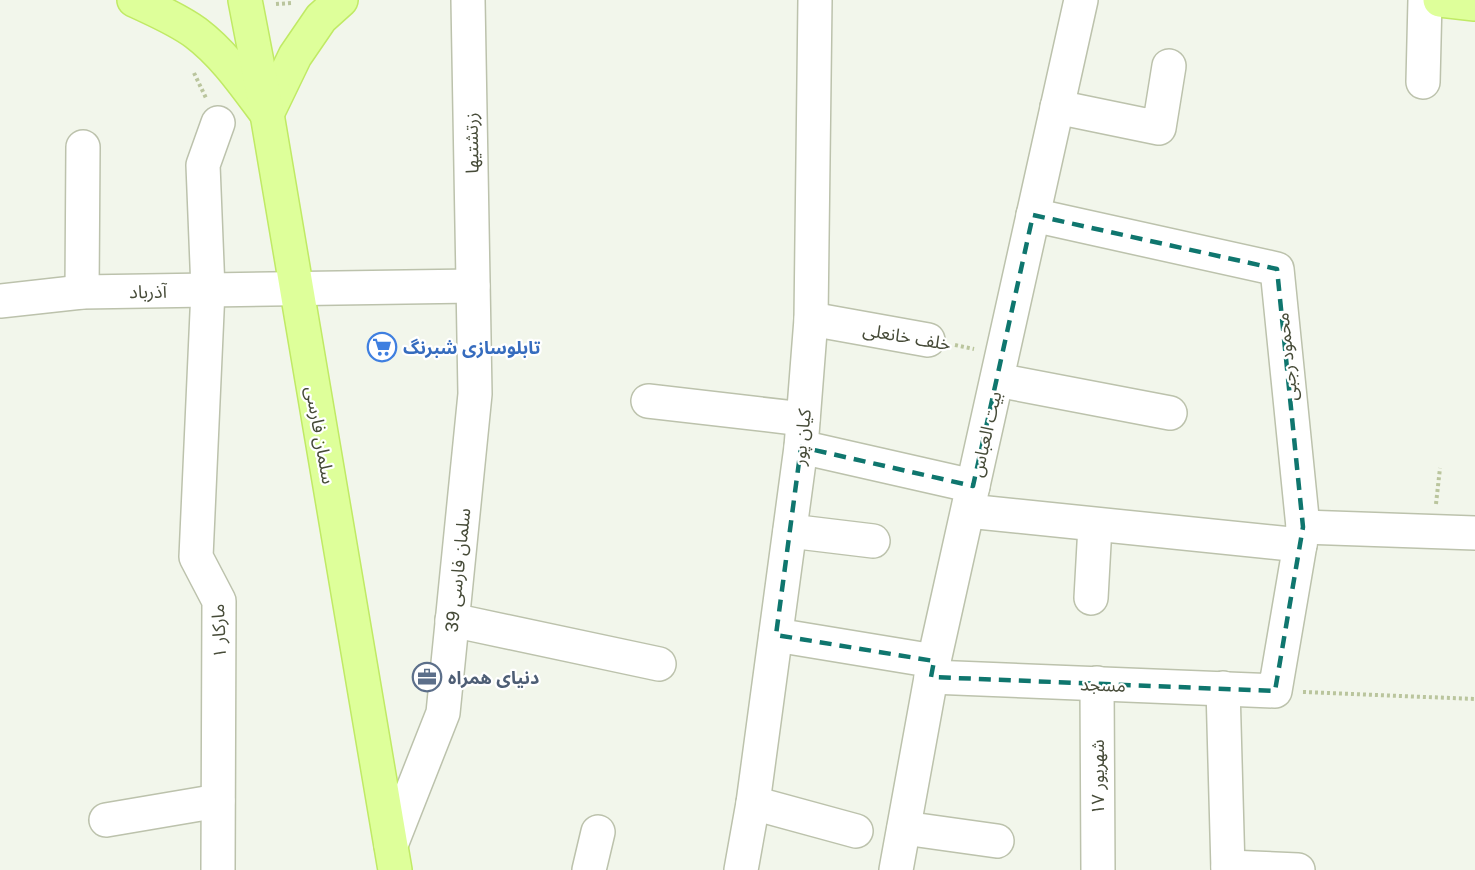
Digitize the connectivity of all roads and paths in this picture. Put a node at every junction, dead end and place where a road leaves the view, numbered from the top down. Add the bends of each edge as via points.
1 (134, 0) edge
2 (245, 0) edge
3 (341, 0) edge
4 (468, 0) edge
5 (815, 0) edge
6 (1081, 0) edge
7 (1425, 0) edge
8 (1440, 0) edge
9 (1475, 4) edge
10 (1169, 66) dead end
11 (1423, 81) dead end
12 (1057, 107) junction
13 (267, 114) junction
14 (218, 123) dead end
15 (83, 147) dead end
16 (1033, 215) junction
17 (473, 286) junction
18 (296, 288) junction
19 (208, 290) junction
20 (82, 292) junction
21 (0, 301) edge
22 (811, 319) junction
23 (928, 340) joint
24 (999, 367) junction
25 (648, 401) dead end
26 (1170, 413) dead end
27 (802, 433) junction
28 (970, 499) junction
29 (1095, 526) junction
30 (790, 531) junction
31 (1475, 533) edge
32 (1301, 536) junction
33 (873, 541) dead end
34 (1091, 598) dead end
35 (452, 620) junction
36 (776, 635) junction
37 (659, 664) dead end
38 (932, 669) junction
39 (1097, 683) junction
40 (1223, 688) junction
41 (1275, 691) junction
42 (1475, 699) edge
43 (218, 801) junction
44 (753, 803) junction
45 (106, 820) dead end
46 (904, 828) junction
47 (856, 831) dead end
48 (598, 832) dead end
49 (997, 841) dead end
50 (393, 857) edge
51 (1228, 868) edge
52 (218, 870) edge
53 (589, 870) edge
54 (741, 870) edge
55 (896, 870) edge
56 (1098, 870) edge
57 (1298, 870) edge

1 - 13 main road via 195,33 218,52
2 - 13 main road, سلمان فارسی
3 - 13 main road via 321,18 295,56
4 - 17 street, زرتشتیها
5 - 22 street, کیان پور
6 - 12 street, بیت العباس
7 - 11 street
8 - 9 main road
10 - 12 street via 1159,128
12 - 16 street, بیت العباس
13 - 18 main road, سلمان فارسی
14 - 19 street, مارکار ۱ via 203,165
15 - 20 street
16 - 24 street, بیت العباس
16 - 32 street, محمود رجبی via 1277,269
17 - 18 street, آذرباد
17 - 35 street, سلمان فارسی 39 via 475,394
18 - 19 street, آذرباد
18 - 50 main road, سلمان فارسی
19 - 20 street, آذرباد
19 - 43 street, مارکار ۱ via 196,557 219,601
20 - 21 street, آذرباد
22 - 23 street, خلف خانعلی
22 - 27 street, کیان پور
23 - 24 path, خلف خانعلی
24 - 26 street
24 - 28 street, بیت العباس
25 - 27 street
27 - 28 street
27 - 30 street, کیان پور
28 - 29 street
28 - 38 street, بیت العباس
29 - 32 street
29 - 34 street
30 - 33 street
30 - 36 street, کیان پور
31 - 32 street
32 - 41 street, محمود رجبی
35 - 37 street
35 - 50 street, سلمان فارسی 39 via 443,713
36 - 38 street, مسجد
36 - 44 street, کیان پور
38 - 39 street, مسجد
38 - 46 street, بیت العباس
39 - 40 street, مسجد
39 - 56 street, ۱۷ شهریور
40 - 41 street, مسجد
40 - 51 street
41 - 42 path
43 - 45 street
43 - 52 street, مارکار ۱
44 - 47 street
44 - 54 street, کیان پور
46 - 49 street
46 - 55 street, بیت العباس
48 - 53 street
51 - 57 street

